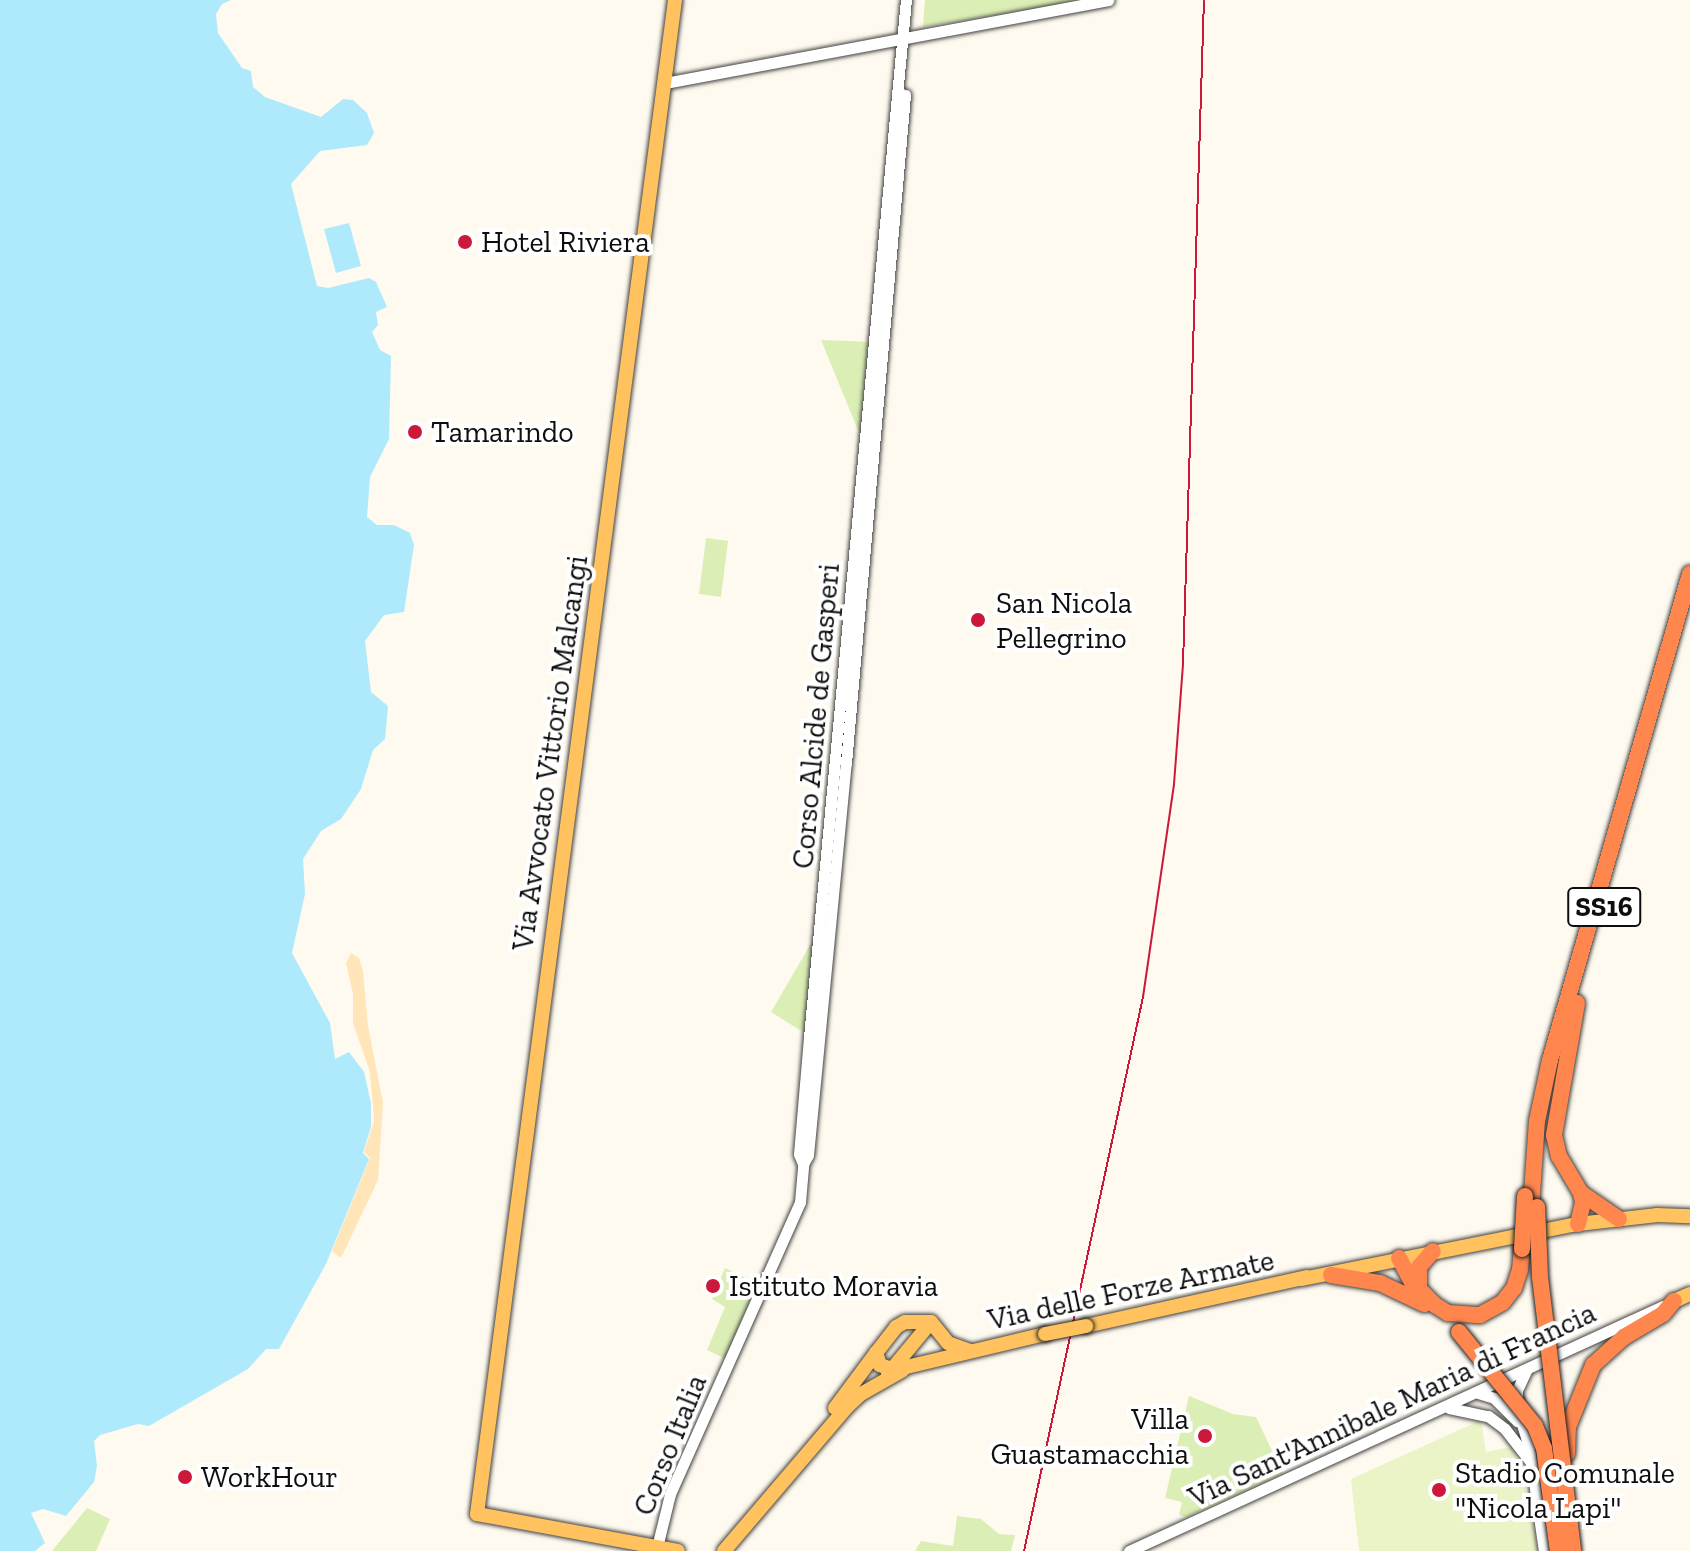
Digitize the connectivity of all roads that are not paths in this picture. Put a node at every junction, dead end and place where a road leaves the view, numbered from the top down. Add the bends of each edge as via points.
1 (675, 0) edge
2 (906, 0) edge
3 (914, 0) edge
4 (1108, 0) edge
5 (907, 40) junction
6 (665, 83) junction
7 (1690, 574) edge
8 (1690, 610) edge
9 (1577, 1003) junction
10 (803, 1164) joint
11 (1581, 1193) junction
12 (1531, 1204) junction
13 (1690, 1216) edge
14 (1619, 1219) junction
15 (1578, 1224) junction
16 (1433, 1251) junction
17 (1399, 1258) junction
18 (1371, 1264) junction
19 (1331, 1275) junction
20 (1302, 1279) junction
21 (1413, 1292) junction
22 (1690, 1294) edge
23 (1674, 1301) junction
24 (931, 1322) junction
25 (899, 1326) junction
26 (917, 1339) junction
27 (970, 1351) junction
28 (876, 1353) junction
29 (1527, 1370) junction
30 (893, 1372) junction
31 (1478, 1393) junction
32 (1447, 1408) junction
33 (1488, 1416) junction
34 (1523, 1432) junction
35 (811, 1445) junction
36 (1531, 1462) junction
37 (654, 1548) edge
38 (678, 1551) edge
39 (724, 1551) edge
40 (1129, 1551) edge
41 (1544, 1551) edge
42 (1558, 1551) edge
43 (1565, 1551) edge
44 (1573, 1551) edge
45 (1580, 1551) edge

1 - 6 main road, Via Avvocato Vittorio Malcangi
2 - 5 street
3 - 5 street
4 - 5 street
5 - 6 street
5 - 10 street, Corso Alcide de Gasperi via 813,1037 808,1155
6 - 37 main road, Via Avvocato Vittorio Malcangi via 477,1514
7 - 12 highway, SS16 via 1550,1060 1537,1121
8 - 9 highway, SS16
9 - 11 highway, SS16 via 1554,1135 1565,1169
9 - 12 highway, SS16 via 1555,1076
10 - 37 street, Corso Italia via 797,1210 670,1494
11 - 14 highway, SS16
11 - 15 highway
12 - 21 highway, SS16, bridge via 1514,1288 1503,1302 1480,1315 1448,1313
12 - 43 highway, SS16 via 1532,1280
12 - 44 highway, SS16, bridge
13 - 14 main road, Via delle Forze Armate
14 - 15 main road, Via delle Forze Armate
15 - 16 main road, Via delle Forze Armate
16 - 17 main road, Via delle Forze Armate
16 - 21 highway via 1419,1267
17 - 18 main road, Via delle Forze Armate
17 - 21 highway via 1397,1277
18 - 19 main road, Via delle Forze Armate
18 - 20 main road, Via delle Forze Armate
19 - 20 main road, Via delle Forze Armate
19 - 21 highway, SS16
20 - 27 main road, Via delle Forze Armate, bridge
21 - 42 highway, SS16, bridge via 1459,1332 1535,1426 1544,1448
22 - 23 main road
23 - 29 street, Via Sant'Annibale Maria di Francia
23 - 45 highway via 1593,1365 1568,1427
24 - 25 main road
24 - 26 main road
24 - 27 main road, Via delle Forze Armate via 948,1343
25 - 26 main road via 911,1327
25 - 28 main road
26 - 30 main road
27 - 30 main road, Via delle Forze Armate
28 - 30 main road via 880,1365
28 - 35 main road
29 - 31 street, Via Sant'Annibale Maria di Francia
29 - 34 street via 1517,1390
30 - 35 main road via 861,1394
31 - 32 street, Via Sant'Annibale Maria di Francia
31 - 33 street
31 - 34 street via 1510,1411
32 - 33 street
32 - 40 street, Via Sant'Annibale Maria di Francia
33 - 36 street
34 - 36 street
35 - 39 main road
36 - 41 street
37 - 38 main road

